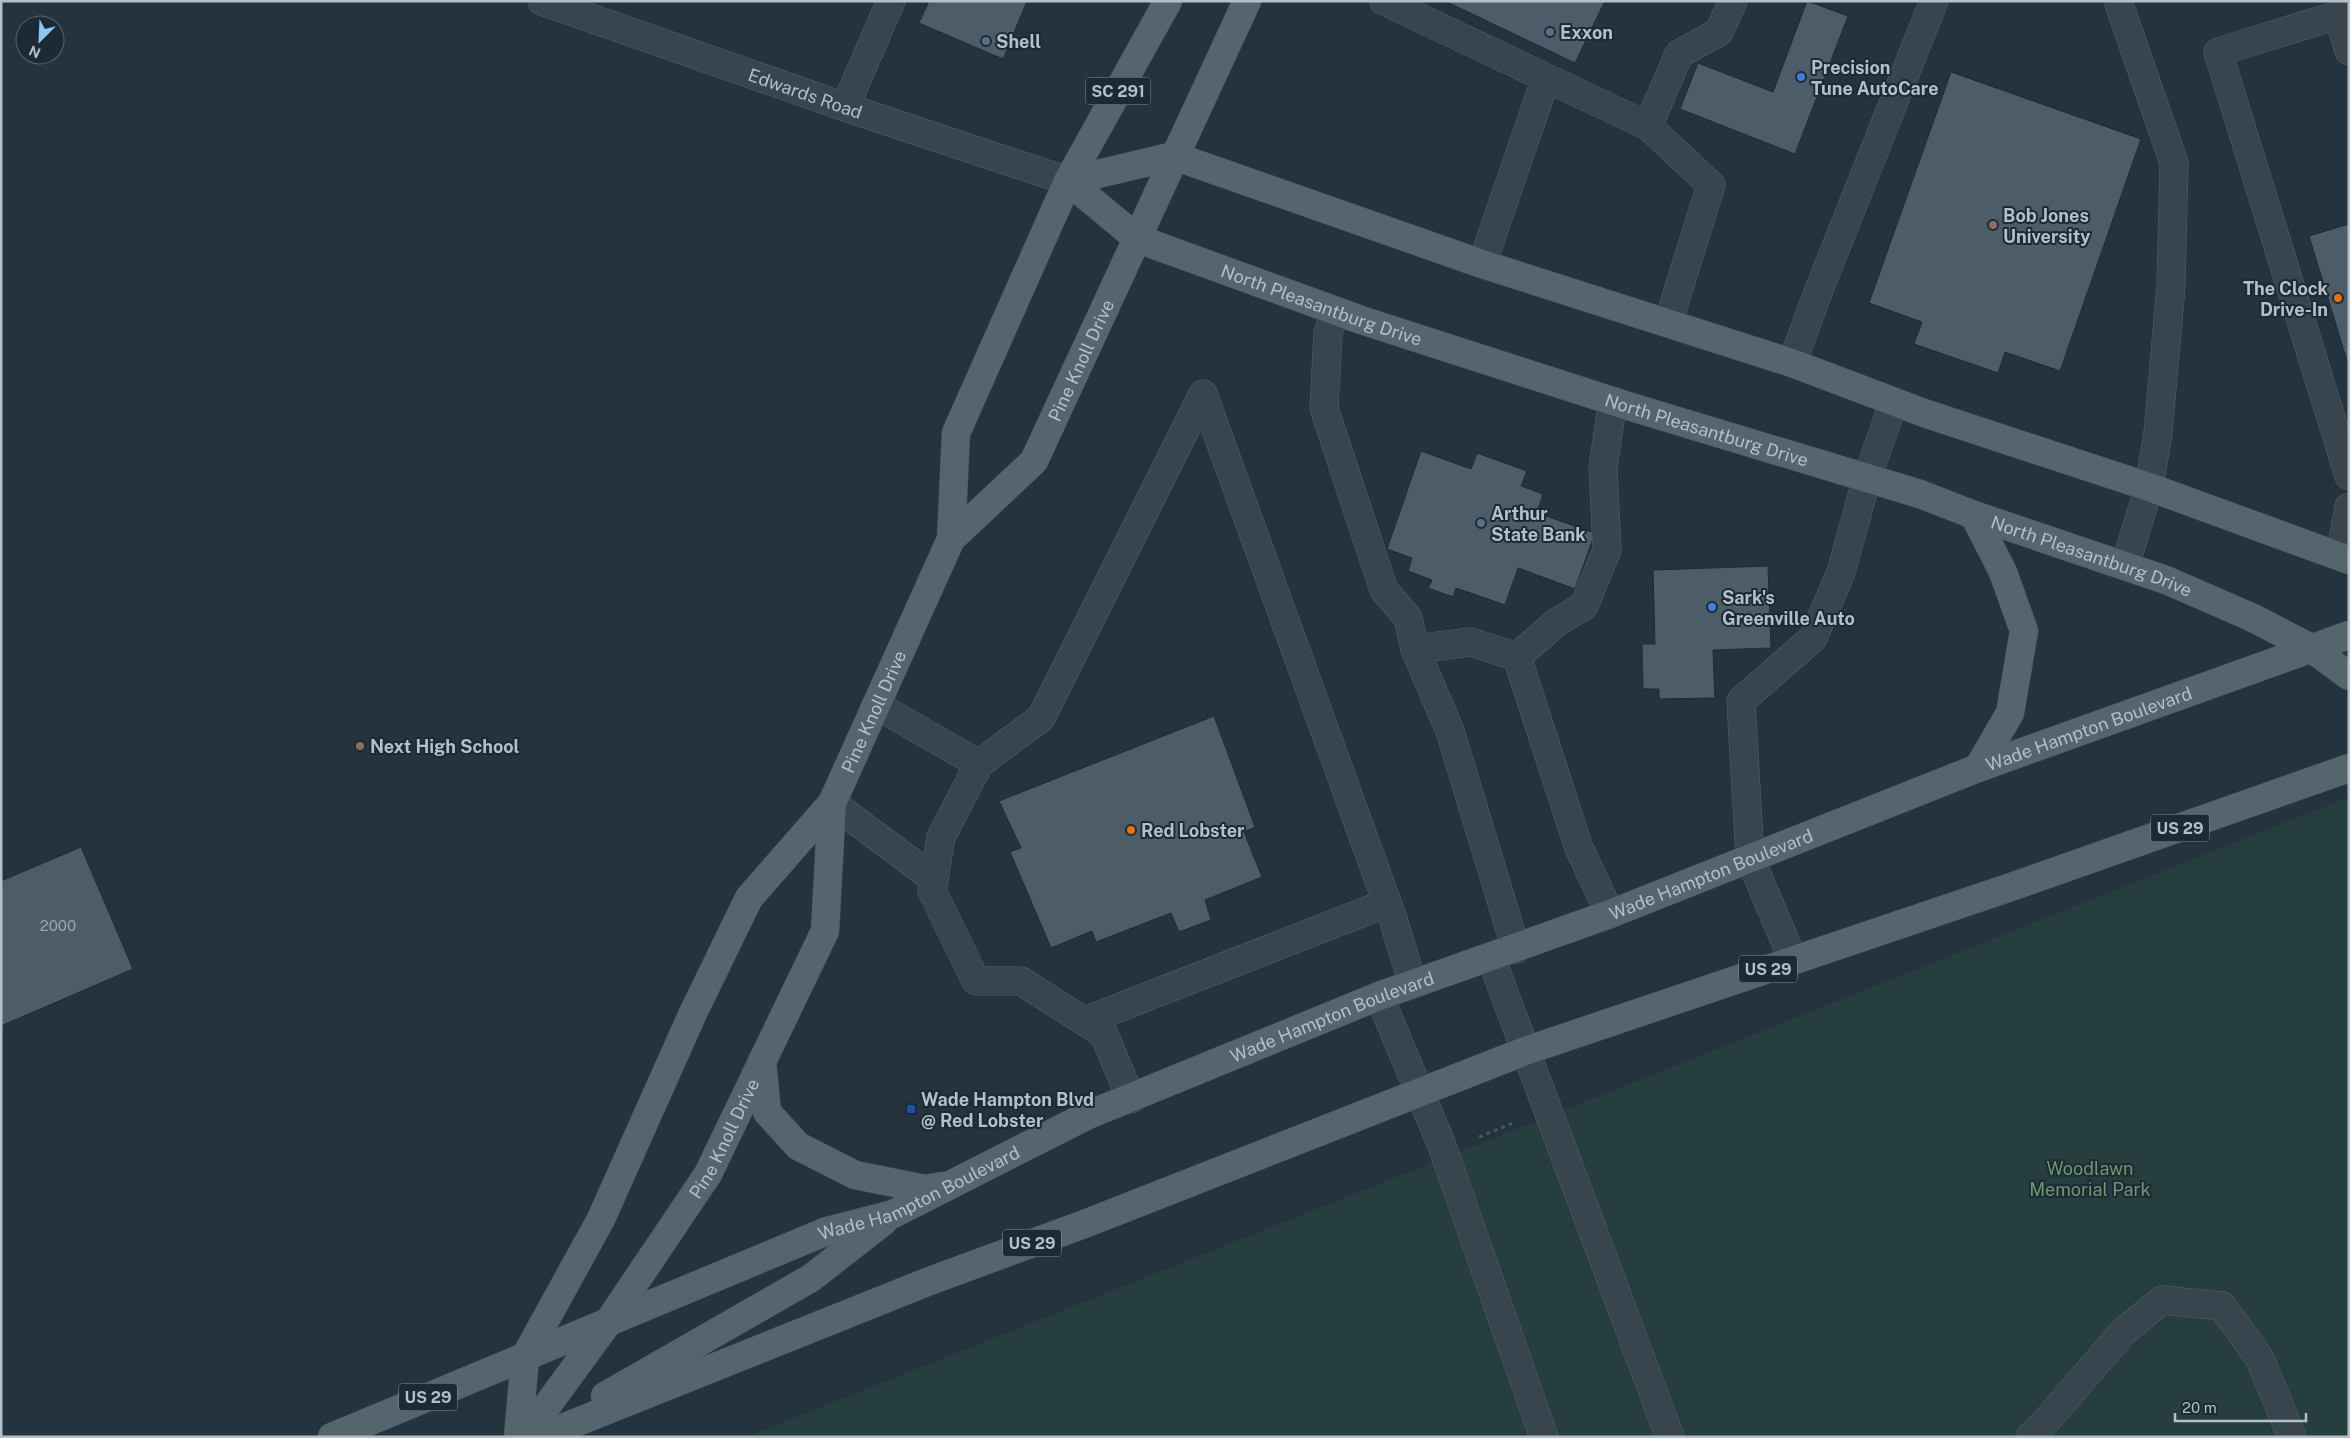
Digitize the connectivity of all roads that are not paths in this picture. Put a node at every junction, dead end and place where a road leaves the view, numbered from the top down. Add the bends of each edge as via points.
1 (542, 1) edge
2 (891, 1) edge
3 (1168, 1) edge
4 (1247, 1) edge
5 (1384, 1) edge
6 (1733, 1) edge
7 (1934, 1) edge
8 (2118, 1) edge
9 (2349, 51) edge
10 (1546, 78) junction
11 (845, 107) junction
12 (1648, 126) junction
13 (1174, 156) junction
14 (1068, 181) junction
15 (1138, 239) junction
16 (1482, 264) junction
17 (1336, 311) junction
18 (1668, 323) junction
19 (1792, 363) junction
20 (1613, 401) junction
21 (1894, 402) junction
22 (2349, 476) edge
23 (1867, 478) junction
24 (2149, 487) junction
25 (2349, 507) edge
26 (1974, 515) junction
27 (951, 539) junction
28 (2345, 558) edge
29 (2125, 566) junction
30 (2349, 635) edge
31 (2311, 648) junction
32 (1415, 649) junction
33 (1517, 657) junction
34 (2349, 676) edge
35 (876, 705) junction
36 (979, 764) junction
37 (1978, 768) junction
38 (2349, 768) edge
39 (832, 803) junction
40 (1750, 858) junction
41 (934, 879) junction
42 (1387, 903) junction
43 (1610, 914) junction
44 (1504, 954) junction
45 (1793, 960) junction
46 (1413, 984) junction
47 (1379, 996) junction
48 (1085, 1021) junction
49 (1524, 1051) junction
50 (762, 1061) junction
51 (1421, 1093) junction
52 (1131, 1099) junction
53 (950, 1186) junction
54 (893, 1214) junction
55 (607, 1324) junction
56 (525, 1357) junction
57 (332, 1437) edge
58 (518, 1437) edge
59 (524, 1437) edge
60 (533, 1437) edge
61 (540, 1437) edge
62 (1544, 1437) edge
63 (1670, 1437) edge
64 (2030, 1437) edge
65 (2292, 1437) edge

1 - 11 street, Edwards Road
2 - 11 street
3 - 14 main road, SC 291
4 - 13 main road
5 - 10 street
6 - 12 street via 1719,32 1680,54
7 - 19 street
8 - 24 street via 2174,163 2171,286 2158,433
9 - 22 street via 2338,15 2218,52
10 - 12 street
10 - 16 street
11 - 14 street, Edwards Road
12 - 18 street via 1711,185
13 - 14 main road
13 - 15 main road, Pine Knoll Drive
13 - 16 main road
14 - 15 main road, North Pleasantburg Drive
14 - 27 main road, Pine Knoll Drive via 956,433
15 - 17 main road, North Pleasantburg Drive
15 - 27 main road, Pine Knoll Drive via 1034,460
16 - 18 main road
17 - 20 main road, North Pleasantburg Drive
17 - 32 street via 1328,333 1324,408 1384,590 1408,618
18 - 19 main road
19 - 21 main road
20 - 23 main road, North Pleasantburg Drive
20 - 33 street via 1603,467 1606,550 1584,606 1557,622
21 - 23 street
21 - 24 main road
23 - 26 main road, North Pleasantburg Drive
23 - 40 street via 1841,572 1814,638 1741,701
24 - 28 main road
24 - 29 street
25 - 28 street
26 - 29 main road, North Pleasantburg Drive
26 - 37 main road via 2003,572 2024,631 2010,713
27 - 35 main road, Pine Knoll Drive
29 - 31 main road, North Pleasantburg Drive via 2251,617
30 - 31 main road, Wade Hampton Boulevard / US 29
31 - 34 main road, North Pleasantburg Drive
31 - 37 main road, Wade Hampton Boulevard / US 29
32 - 33 street via 1471,642
32 - 44 street via 1450,731
33 - 43 street via 1579,848
35 - 36 street
35 - 39 main road, Pine Knoll Drive
36 - 41 street via 941,837
36 - 42 street via 1041,718 1203,394
37 - 40 main road, Wade Hampton Boulevard / US 29
38 - 45 main road, US 29
39 - 41 street
39 - 50 main road, Pine Knoll Drive via 824,930
39 - 56 main road, Pine Knoll Drive via 749,898 693,1013 602,1219
40 - 43 main road, Wade Hampton Boulevard / US 29
40 - 45 street
41 - 48 street via 932,892 976,981 1021,981
42 - 46 street
42 - 48 street
43 - 44 main road, Wade Hampton Boulevard / US 29
44 - 46 main road, Wade Hampton Boulevard / US 29
44 - 49 street
45 - 49 main road, US 29
46 - 47 main road, Wade Hampton Boulevard / US 29
47 - 51 street
47 - 52 main road, Wade Hampton Boulevard / US 29
48 - 52 street via 1104,1034
49 - 51 main road, US 29
49 - 63 street
50 - 53 main road via 767,1112 798,1146 855,1175 925,1189
50 - 55 main road, Pine Knoll Drive via 708,1174
51 - 61 main road, US 29 via 927,1282
51 - 62 street
52 - 53 main road, Wade Hampton Boulevard / US 29 via 1088,1115
53 - 54 main road, Wade Hampton Boulevard / US 29
54 - 55 main road, Wade Hampton Boulevard / US 29 via 827,1231
54 - 60 main road via 811,1278
55 - 56 main road, Wade Hampton Boulevard / US 29
55 - 59 main road, Pine Knoll Drive
56 - 57 main road, Wade Hampton Boulevard / US 29
56 - 58 main road, Pine Knoll Drive
64 - 65 street via 2123,1332 2162,1300 2222,1306 2260,1359

